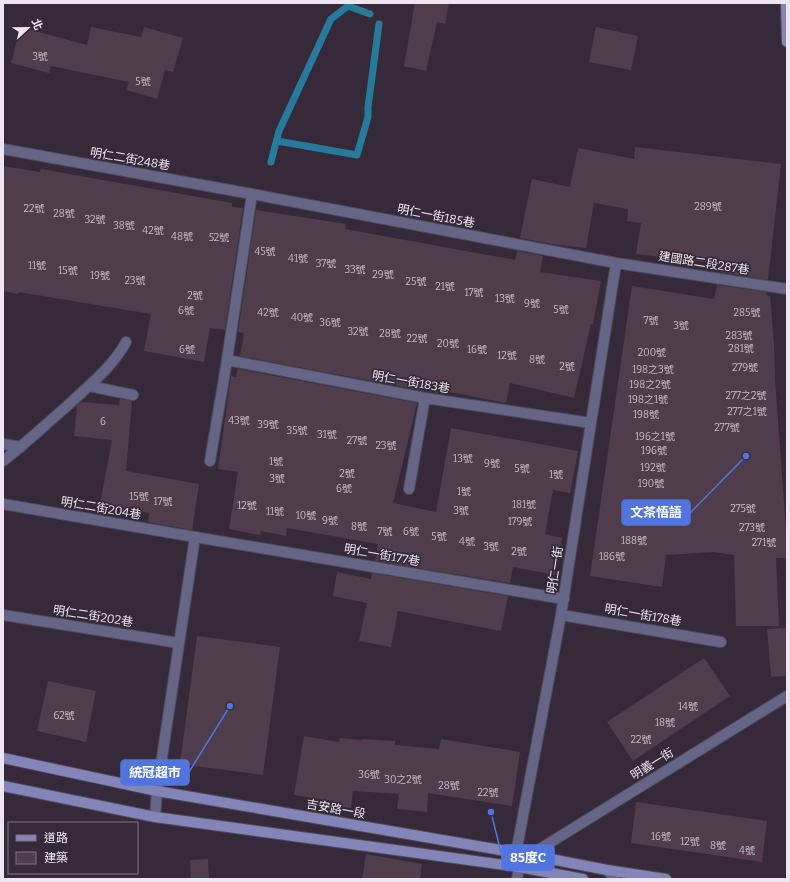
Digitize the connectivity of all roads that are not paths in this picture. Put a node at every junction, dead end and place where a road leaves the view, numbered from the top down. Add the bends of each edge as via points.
1 (786, 3) edge
2 (787, 42) edge
3 (3, 149) edge
4 (252, 194) junction
5 (616, 263) junction
6 (787, 289) edge
7 (126, 342) dead end
8 (227, 360) junction
9 (90, 386) junction
10 (134, 395) dead end
11 (425, 398) junction
12 (591, 424) junction
13 (3, 444) edge
14 (21, 447) junction
15 (3, 461) edge
16 (210, 461) dead end
17 (409, 489) dead end
18 (3, 504) edge
19 (195, 537) junction
20 (564, 599) junction
21 (561, 614) junction
22 (3, 615) edge
23 (721, 642) dead end
24 (179, 643) junction
25 (787, 696) edge
26 (3, 758) edge
27 (3, 786) edge
28 (157, 792) junction
29 (155, 817) junction
30 (516, 853) junction
31 (530, 855) junction
32 (519, 867) junction
33 (607, 870) junction
34 (517, 879) edge
35 (583, 879) edge
36 (615, 879) edge
37 (666, 879) edge

1 - 2 street
3 - 4 street, 明仁二街248巷
4 - 5 street, 明仁一街185巷
4 - 8 street
5 - 6 street, 建國路二段287巷
5 - 12 street, 明仁一街
7 - 9 street via 119,355
8 - 11 street, 明仁一街183巷
8 - 16 street
9 - 10 street
9 - 14 street
11 - 12 street, 明仁一街183巷
11 - 17 street
12 - 20 street, 明仁一街
13 - 14 street
14 - 15 street
18 - 19 street, 明仁二街204巷
19 - 20 street, 明仁一街177巷
19 - 24 street
20 - 21 street, 明仁一街
21 - 23 street, 明仁一街178巷
21 - 30 street, 明仁一街
22 - 24 street, 明仁二街202巷
24 - 28 street
25 - 31 street, 明義一街
26 - 28 street, 吉安路一段
27 - 29 street
28 - 29 street
28 - 30 street, 吉安路一段
29 - 32 street
30 - 31 street, 吉安路一段
30 - 32 street, 明仁一街
31 - 33 street, 吉安路一段
32 - 34 street, 明仁一街
32 - 35 street
33 - 36 street
33 - 37 street, 吉安路一段

